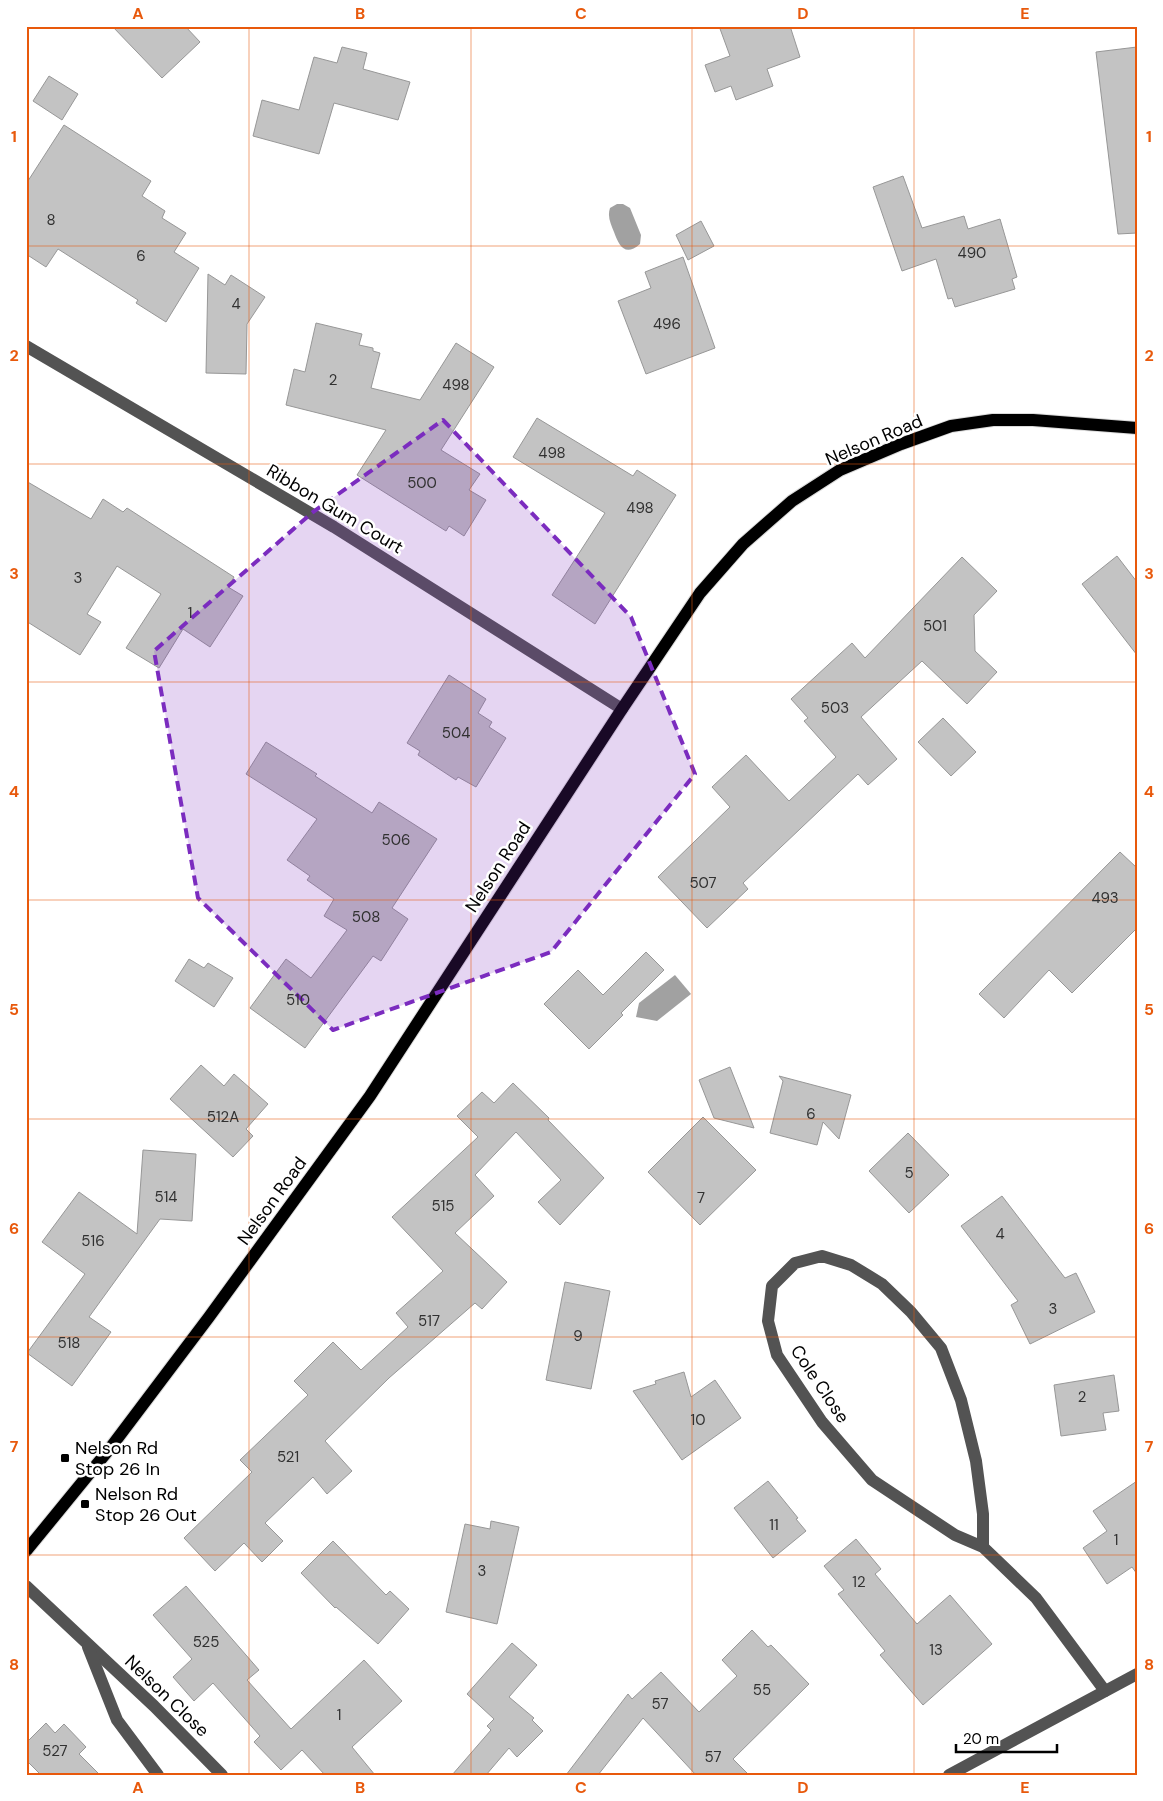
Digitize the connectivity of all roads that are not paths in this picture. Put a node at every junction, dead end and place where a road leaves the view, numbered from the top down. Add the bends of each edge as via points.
1 (26, 346) edge
2 (1137, 428) edge
3 (622, 709) junction
4 (983, 1547) junction
5 (26, 1551) edge
6 (26, 1586) edge
7 (86, 1642) junction
8 (1137, 1674) edge
9 (1105, 1691) junction
10 (158, 1775) edge
11 (222, 1775) edge
12 (949, 1775) edge

1 - 3 street, Ribbon Gum Court via 334,527
2 - 3 main road, Nelson Road via 993,420 952,426 840,470 792,501 743,544 700,594
3 - 5 main road, Nelson Road via 370,1096 209,1317
4 - 4 street, Cole Close via 955,1535 872,1480 800,1392 777,1355 768,1321 772,1286 795,1263 822,1256 851,1265 882,1284 941,1348 961,1400 976,1461 983,1514
4 - 9 street, Cole Close via 1036,1598
6 - 7 street, Nelson Close
7 - 10 street, Nelson Close via 116,1720
7 - 11 street, Nelson Close
8 - 9 street
9 - 12 street

